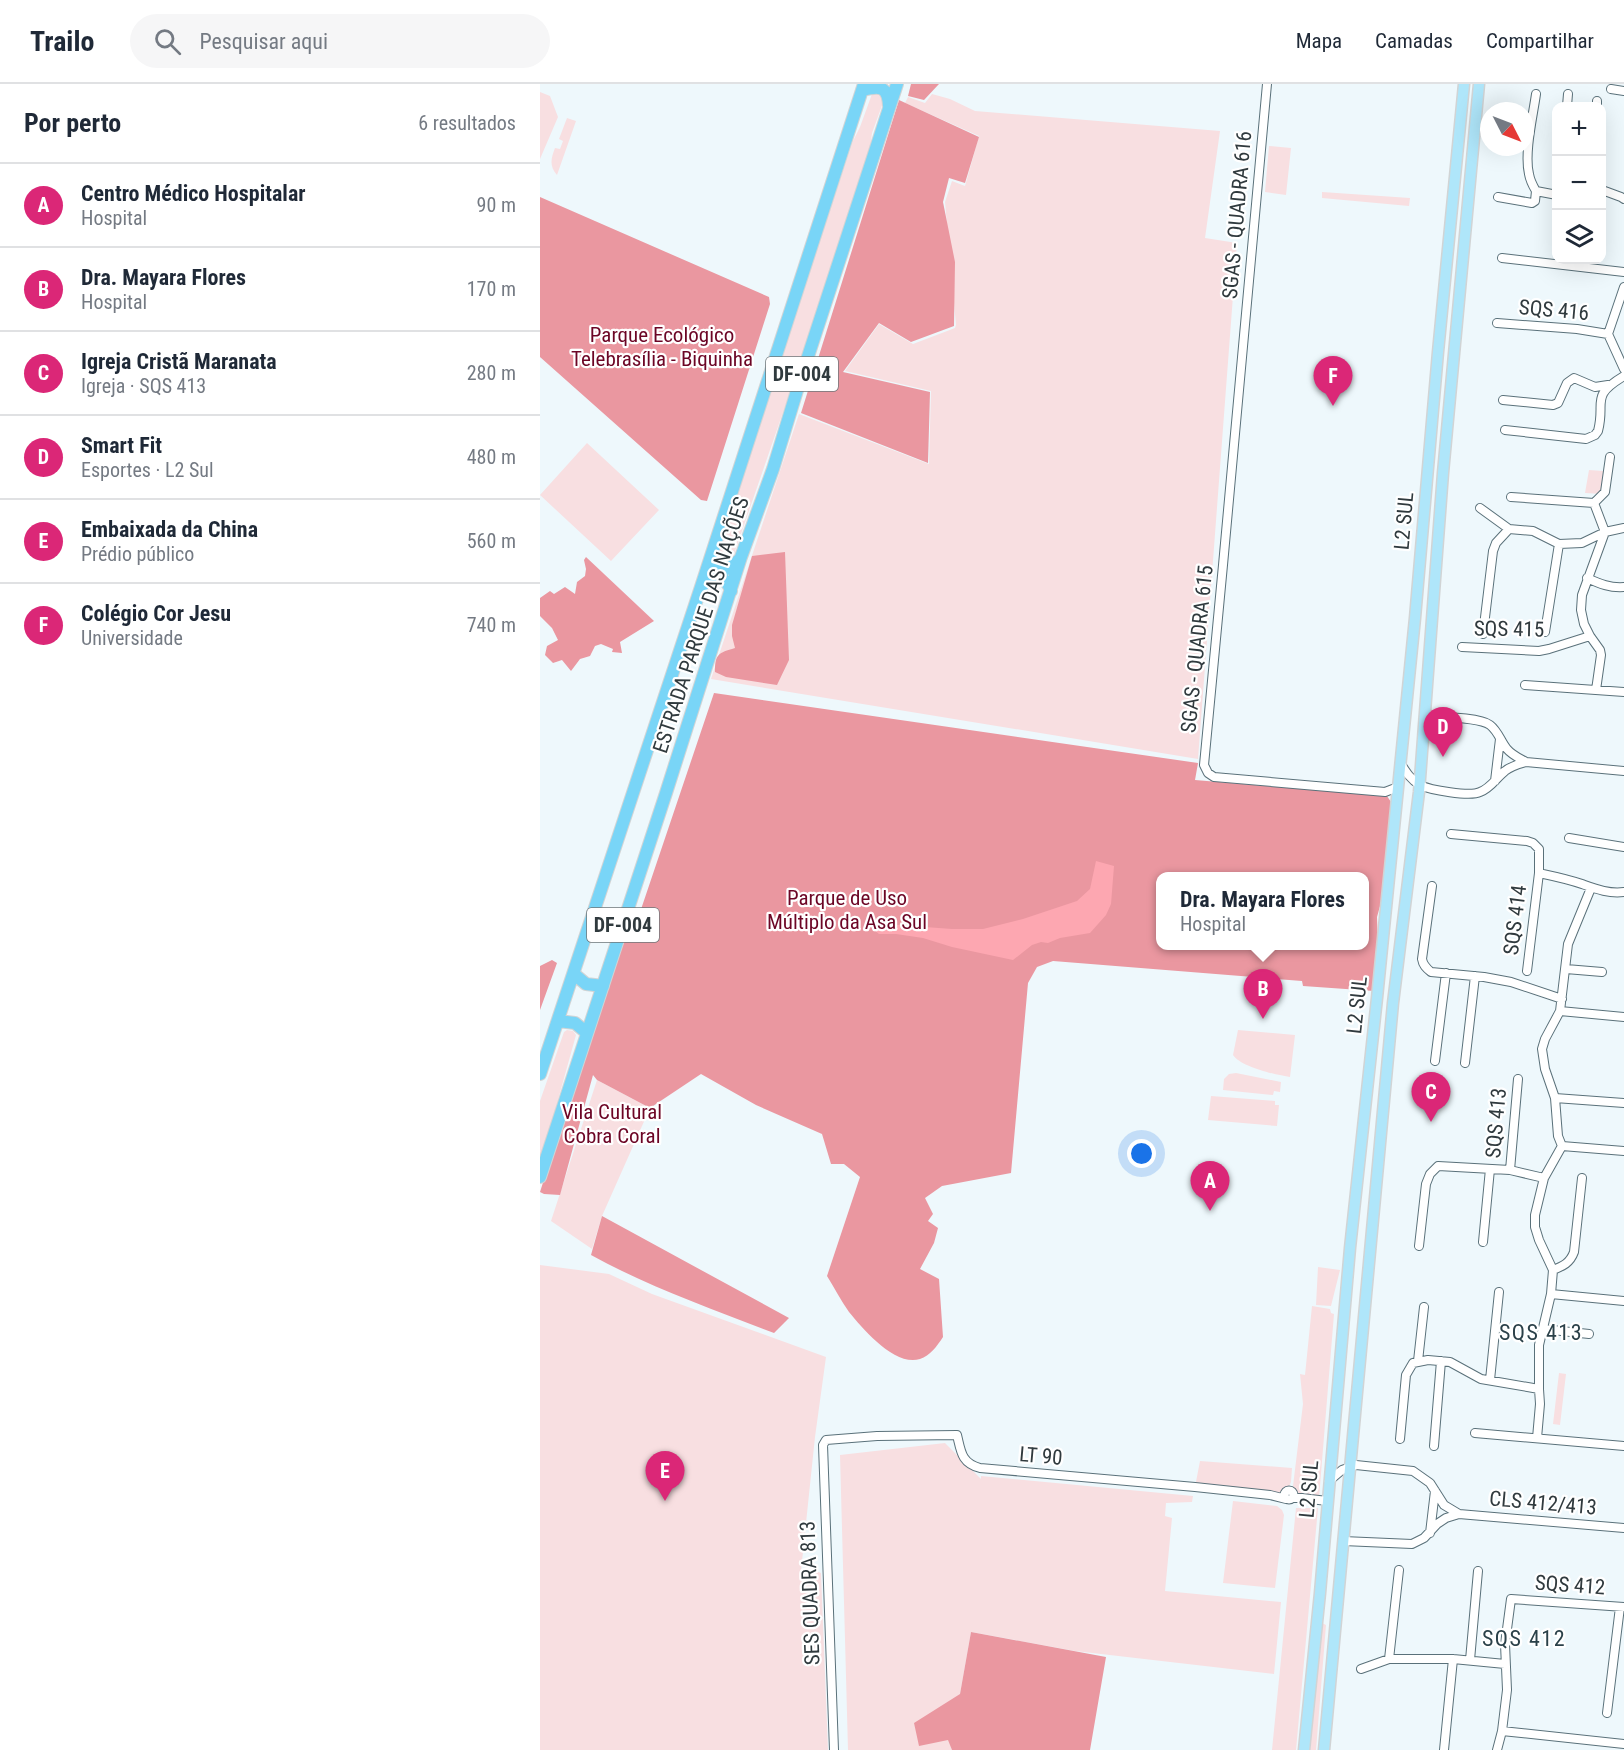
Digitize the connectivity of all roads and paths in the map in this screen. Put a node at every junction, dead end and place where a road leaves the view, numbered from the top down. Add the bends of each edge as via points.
1 (897, 84) edge
2 (1267, 84) edge
3 (1464, 84) edge
4 (1479, 84) edge
5 (863, 87) edge
6 (1611, 89) dead end
7 (1624, 91) edge
8 (1536, 94) dead end
9 (1568, 94) dead end
10 (1567, 102) edge
11 (889, 106) junction
12 (1536, 191) junction
13 (1606, 191) edge
14 (1552, 194) edge
15 (1623, 195) edge
16 (1498, 197) dead end
17 (1448, 255) junction
18 (1463, 255) junction
19 (1502, 258) dead end
20 (1624, 272) edge
21 (1624, 287) edge
22 (1497, 323) dead end
23 (1608, 334) junction
24 (1242, 349) joint
25 (1624, 369) edge
26 (1624, 376) edge
27 (1611, 384) junction
28 (1503, 400) dead end
29 (1505, 430) dead end
30 (1610, 457) dead end
31 (1511, 497) dead end
32 (1594, 503) junction
33 (1480, 508) dead end
34 (1624, 528) edge
35 (1509, 530) junction
36 (1605, 532) junction
37 (1559, 544) junction
38 (711, 556) junction
39 (741, 557) junction
40 (1587, 578) junction
41 (701, 587) junction
42 (1624, 587) edge
43 (731, 591) junction
44 (1545, 632) dead end
45 (1483, 634) dead end
46 (1590, 636) junction
47 (1462, 647) dead end
48 (1411, 653) junction
49 (1428, 656) junction
50 (1525, 685) dead end
51 (1596, 690) junction
52 (1624, 692) edge
53 (1425, 716) junction
54 (1500, 739) junction
55 (1526, 762) junction
56 (1401, 764) junction
57 (1624, 771) edge
58 (1495, 782) junction
59 (1419, 785) junction
60 (1398, 787) junction
61 (1384, 792) junction
62 (1397, 802) junction
63 (1451, 834) dead end
64 (1569, 838) dead end
65 (1393, 839) junction
66 (1413, 842) junction
67 (1624, 847) edge
68 (1539, 873) junction
69 (1432, 886) dead end
70 (1591, 888) junction
71 (1624, 892) edge
72 (1566, 969) junction
73 (1527, 971) dead end
74 (1602, 972) dead end
75 (1446, 973) junction
76 (573, 974) junction
77 (1475, 976) junction
78 (603, 986) junction
79 (1562, 999) junction
80 (1560, 1011) junction
81 (1624, 1017) edge
82 (558, 1021) junction
83 (587, 1033) junction
84 (1435, 1061) dead end
85 (1465, 1063) dead end
86 (540, 1074) edge
87 (1518, 1079) dead end
88 (1555, 1098) junction
89 (1624, 1103) edge
90 (1562, 1146) junction
91 (1624, 1151) edge
92 (1490, 1169) junction
93 (1510, 1170) junction
94 (540, 1177) edge
95 (1544, 1178) junction
96 (1582, 1178) dead end
97 (1483, 1242) dead end
98 (1419, 1246) dead end
99 (1553, 1270) junction
100 (1500, 1292) dead end
101 (1551, 1294) junction
102 (1624, 1300) edge
103 (1424, 1307) dead end
104 (1543, 1329) junction
105 (1589, 1334) dead end
106 (1418, 1361) junction
107 (1441, 1361) junction
108 (1490, 1380) junction
109 (1338, 1383) junction
110 (1357, 1385) junction
111 (1539, 1389) junction
112 (1336, 1404) junction
113 (1355, 1406) junction
114 (1475, 1433) dead end
115 (1537, 1438) junction
116 (829, 1439) joint
117 (1400, 1439) dead end
118 (1434, 1446) dead end
119 (1624, 1446) edge
120 (1350, 1467) junction
121 (1329, 1481) junction
122 (1435, 1491) junction
123 (1327, 1501) junction
124 (1459, 1514) junction
125 (1624, 1528) edge
126 (1430, 1533) junction
127 (1343, 1541) junction
128 (1399, 1570) dead end
129 (1478, 1570) dead end
130 (1320, 1593) junction
131 (1338, 1595) junction
132 (1622, 1607) edge
133 (1336, 1615) junction
134 (1317, 1616) junction
135 (1389, 1659) junction
136 (1452, 1659) junction
137 (1470, 1660) junction
138 (1505, 1664) junction
139 (1362, 1669) dead end
140 (1607, 1713) dead end
141 (1502, 1731) junction
142 (1624, 1744) edge
143 (834, 1750) edge
144 (1304, 1750) edge
145 (1324, 1750) edge
146 (1444, 1750) edge
147 (1497, 1750) edge

1 - 11 highway, ESTRADA PARQUE DAS NAÇÕES / DF-004
2 - 24 street, SGAS - QUADRA 616
3 - 17 main road, L2 SUL
4 - 18 main road, L2 SUL
5 - 11 highway via 886,91
5 - 38 highway, ESTRADA PARQUE DAS NAÇÕES / DF-004
6 - 7 street
8 - 12 street via 1528,168
9 - 10 street
11 - 39 highway, ESTRADA PARQUE DAS NAÇÕES / DF-004
12 - 14 street
12 - 16 street via 1533,203
13 - 15 street
17 - 18 main road
17 - 48 main road, L2 SUL
18 - 49 main road, L2 SUL
19 - 20 street
21 - 23 street, SQS 416
22 - 23 street, SQS 416
23 - 25 street, SQS 416
24 - 61 street, SGAS - QUADRA 615 via 1204,765 1214,777
26 - 27 street
27 - 28 street via 1595,387 1574,378 1553,405
27 - 29 street via 1601,396 1598,431 1590,438
30 - 32 street via 1605,492
31 - 32 street
32 - 36 street
33 - 35 street
34 - 36 street
35 - 37 street via 1533,531
35 - 45 street, SQS 415 via 1493,551
36 - 37 street via 1582,543
36 - 40 street
37 - 44 street, SQS 415
38 - 39 highway via 727,568
38 - 41 highway, ESTRADA PARQUE DAS NAÇÕES / DF-004
39 - 43 highway, ESTRADA PARQUE DAS NAÇÕES / DF-004
40 - 42 street via 1603,586
40 - 46 street via 1581,610
41 - 43 highway via 716,577 725,581
41 - 76 highway, ESTRADA PARQUE DAS NAÇÕES / DF-004
43 - 78 highway, ESTRADA PARQUE DAS NAÇÕES / DF-004
46 - 47 street, SQS 415 via 1539,651
46 - 51 street via 1601,655
48 - 49 main road
48 - 56 main road, L2 SUL
49 - 53 main road, L2 SUL
50 - 51 street
51 - 52 street
53 - 54 street via 1480,721 1490,725
53 - 59 main road, L2 SUL
54 - 55 street
54 - 58 street
55 - 57 street
55 - 58 street via 1504,771
56 - 59 street
56 - 60 main road, L2 SUL
58 - 59 street via 1472,794
59 - 66 main road, L2 SUL
60 - 61 street, SGAS - QUADRA 615
60 - 62 main road, L2 SUL
61 - 62 street
62 - 65 main road, L2 SUL
63 - 68 street, SQS 414 via 1530,842 1539,849
64 - 67 street
65 - 66 main road
65 - 109 main road, L2 SUL
66 - 110 main road, L2 SUL via 1393,1003
68 - 70 street, SQS 414
68 - 73 street, SQS 414
69 - 75 street, SQS 414 via 1423,964 1431,972
70 - 71 street, SQS 414
70 - 72 street via 1568,944
72 - 74 street
72 - 79 street
75 - 77 street, SQS 414
75 - 84 street
76 - 78 highway via 586,984
76 - 82 highway, ESTRADA PARQUE DAS NAÇÕES / DF-004
77 - 79 street, SQS 414 via 1511,982
77 - 85 street
78 - 83 highway, ESTRADA PARQUE DAS NAÇÕES / DF-004
79 - 80 street
80 - 81 street
80 - 88 street via 1542,1049
82 - 83 highway via 575,1023
82 - 86 highway, ESTRADA PARQUE DAS NAÇÕES / DF-004
83 - 94 highway, ESTRADA PARQUE DAS NAÇÕES / DF-004
87 - 93 street, SQS 413
88 - 89 street
88 - 90 street
90 - 91 street
90 - 95 street
92 - 93 street, SQS 413
92 - 97 street
92 - 98 street, SQS 413 via 1441,1166 1432,1170 1426,1184
93 - 95 street, SQS 413
95 - 99 street via 1535,1227
96 - 99 street via 1574,1252 1570,1261
99 - 101 street
100 - 108 street
101 - 102 street
101 - 104 street
103 - 106 street
104 - 105 street
104 - 111 street
106 - 107 street
106 - 117 street via 1406,1375
107 - 108 street
107 - 118 street
108 - 111 street
109 - 110 main road via 1347,1388
109 - 112 main road, L2 SUL
110 - 113 main road, L2 SUL
111 - 115 street
112 - 113 main road via 1346,1401
112 - 121 main road, L2 SUL
113 - 120 main road, L2 SUL
114 - 115 street
115 - 119 street
116 - 123 street, LT 90 via 957,1435 966,1461 980,1468
116 - 143 street, SES QUADRA 813 via 823,1445
120 - 121 street
120 - 122 street via 1413,1471
120 - 127 main road, L2 SUL
121 - 123 main road, L2 SUL
122 - 124 street via 1444,1505
122 - 126 street
123 - 130 main road, L2 SUL
124 - 125 street, CLS 412/413
124 - 126 street via 1446,1518
126 - 127 street via 1412,1544
127 - 131 main road, L2 SUL
128 - 135 street
129 - 137 street
130 - 131 main road via 1329,1599
130 - 134 main road, L2 SUL
131 - 133 main road, L2 SUL
132 - 138 street, SQS 412 via 1511,1599
132 - 140 street, SQS 412
133 - 134 main road via 1327,1612
133 - 145 main road, L2 SUL
134 - 144 main road, L2 SUL
135 - 136 street
135 - 139 street
136 - 137 street
136 - 146 street
137 - 138 street
138 - 141 street, SQS 412 via 1507,1690
141 - 142 street
141 - 147 street, SQS 412

